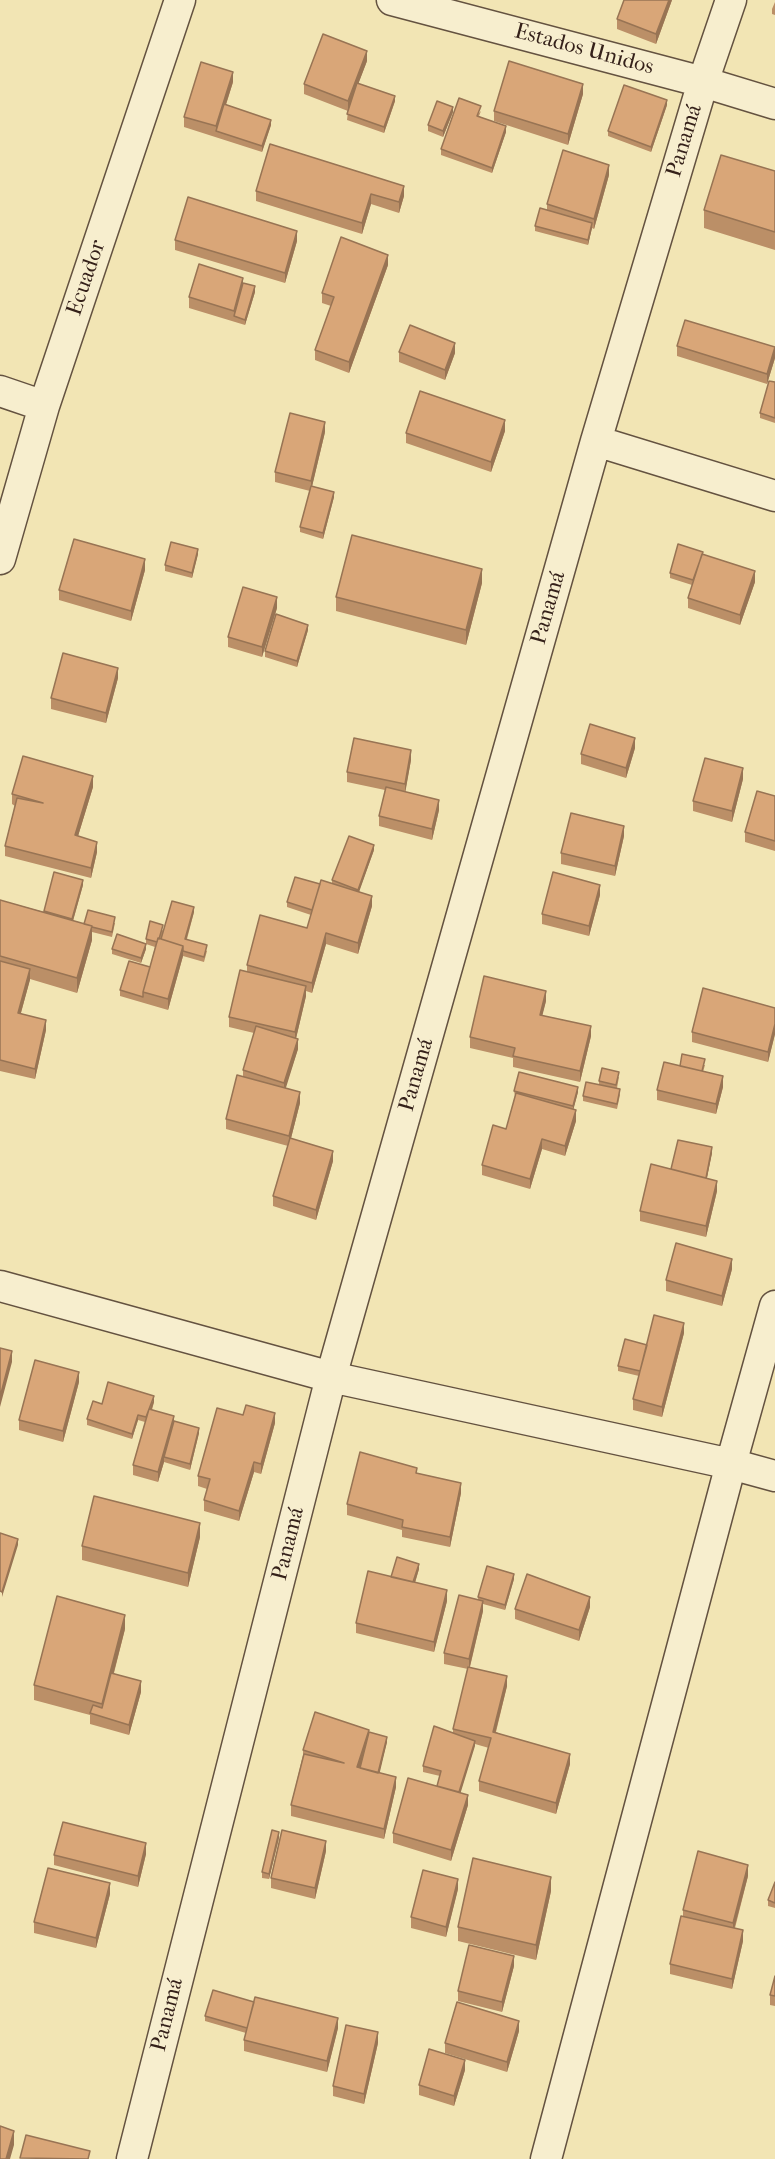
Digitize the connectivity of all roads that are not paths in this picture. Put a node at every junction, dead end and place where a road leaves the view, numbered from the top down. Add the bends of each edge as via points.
1 (180, 0) edge
2 (392, 0) edge
3 (731, 0) edge
4 (703, 82) junction
5 (775, 104) edge
6 (0, 391) edge
7 (44, 406) junction
8 (596, 441) junction
9 (775, 496) edge
10 (0, 559) edge
11 (0, 1286) edge
12 (775, 1306) edge
13 (331, 1377) junction
14 (731, 1464) junction
15 (775, 1476) edge
16 (132, 2159) edge
17 (546, 2159) edge

1 - 7 street, Ecuador
2 - 4 street, Estados Unidos
3 - 4 street, Panamá
4 - 5 street, Estados Unidos
4 - 8 street, Panamá
6 - 7 street
7 - 10 street, Ecuador
8 - 9 street
8 - 13 street, Panamá
11 - 13 street
12 - 14 street
13 - 14 street
13 - 16 street, Panamá
14 - 15 street
14 - 17 street

